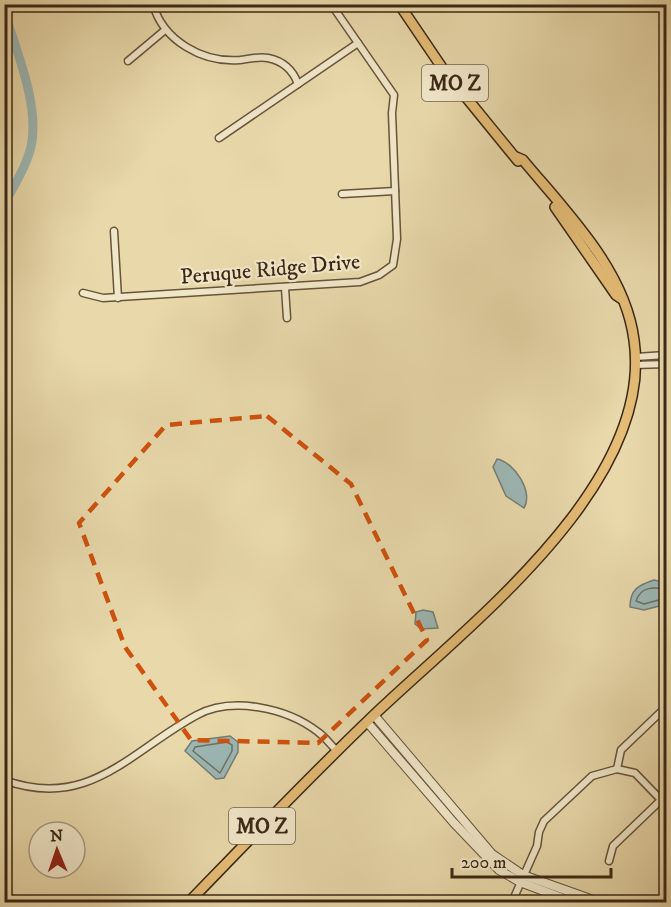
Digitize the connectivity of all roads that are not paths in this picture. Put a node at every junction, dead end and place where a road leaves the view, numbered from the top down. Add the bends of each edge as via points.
1 (153, 4) edge
2 (331, 4) edge
3 (399, 4) edge
4 (165, 30) junction
5 (358, 43) junction
6 (128, 61) dead end
7 (298, 84) junction
8 (219, 138) dead end
9 (395, 192) junction
10 (342, 194) dead end
11 (114, 231) dead end
12 (285, 288) junction
13 (83, 293) dead end
14 (118, 298) junction
15 (287, 318) dead end
16 (666, 355) edge
17 (636, 361) junction
18 (666, 364) edge
19 (666, 708) edge
20 (371, 718) junction
21 (337, 751) junction
22 (617, 769) junction
23 (4, 780) edge
24 (664, 802) edge
25 (609, 861) dead end
26 (522, 878) junction
27 (189, 903) edge
28 (512, 903) edge
29 (573, 903) edge
30 (600, 903) edge

1 - 4 street
2 - 5 street, Peruque Ridge Drive
3 - 17 main road, MO Z via 443,69 566,221 622,299
4 - 6 street
4 - 7 street via 205,56 234,60 267,57 282,63
5 - 7 street
5 - 9 street, Peruque Ridge Drive via 394,95
7 - 8 street
9 - 10 street
9 - 12 street, Peruque Ridge Drive via 397,239 393,265 360,282
11 - 14 street
12 - 14 street, Peruque Ridge Drive
12 - 15 street
13 - 14 street, Peruque Ridge Drive
16 - 17 street
17 - 18 street
17 - 20 main road, MO Z via 626,422 594,489 462,637
19 - 22 street via 621,750
20 - 21 main road, MO Z
20 - 26 street via 492,854
21 - 23 street via 300,721 261,707 231,707 198,714 130,761 86,783 53,790
21 - 27 main road, MO Z
22 - 24 street via 635,773
22 - 26 street via 592,776 552,812 541,826 537,846
24 - 25 street via 613,846
26 - 28 street
26 - 29 street
26 - 30 street

